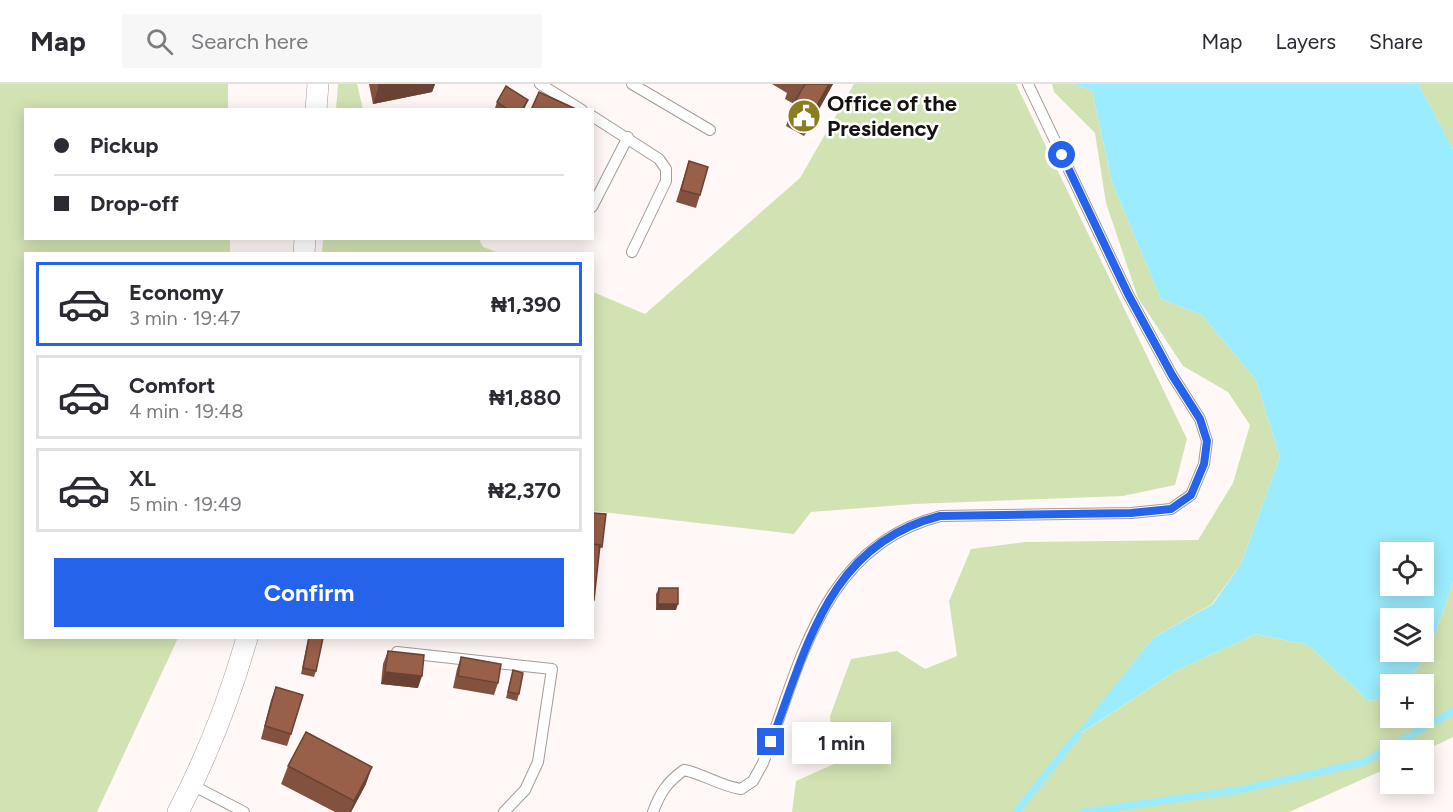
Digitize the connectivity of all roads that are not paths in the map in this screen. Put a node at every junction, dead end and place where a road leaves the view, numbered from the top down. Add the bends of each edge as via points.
1 (318, 84) edge
2 (540, 84) edge
3 (632, 84) edge
4 (1028, 84) edge
5 (316, 108) edge
6 (579, 108) edge
7 (594, 117) edge
8 (710, 130) dead end
9 (628, 137) junction
10 (594, 203) edge
11 (632, 252) dead end
12 (247, 639) edge
13 (397, 652) edge
14 (192, 785) junction
15 (178, 812) edge
16 (244, 812) edge
17 (504, 812) edge
18 (653, 812) edge

1 - 5 street
2 - 6 lane
3 - 8 lane
4 - 18 lane via 1128,294 1200,419 1207,441 1204,464 1191,495 1171,509 940,516 912,523 881,542 852,569 822,609 753,781 741,789 723,787 684,770 665,787
7 - 9 lane
9 - 10 lane
9 - 11 lane via 659,159 666,169 666,181
12 - 14 street
13 - 17 lane via 552,669 538,762 525,790
14 - 15 street
14 - 16 lane

